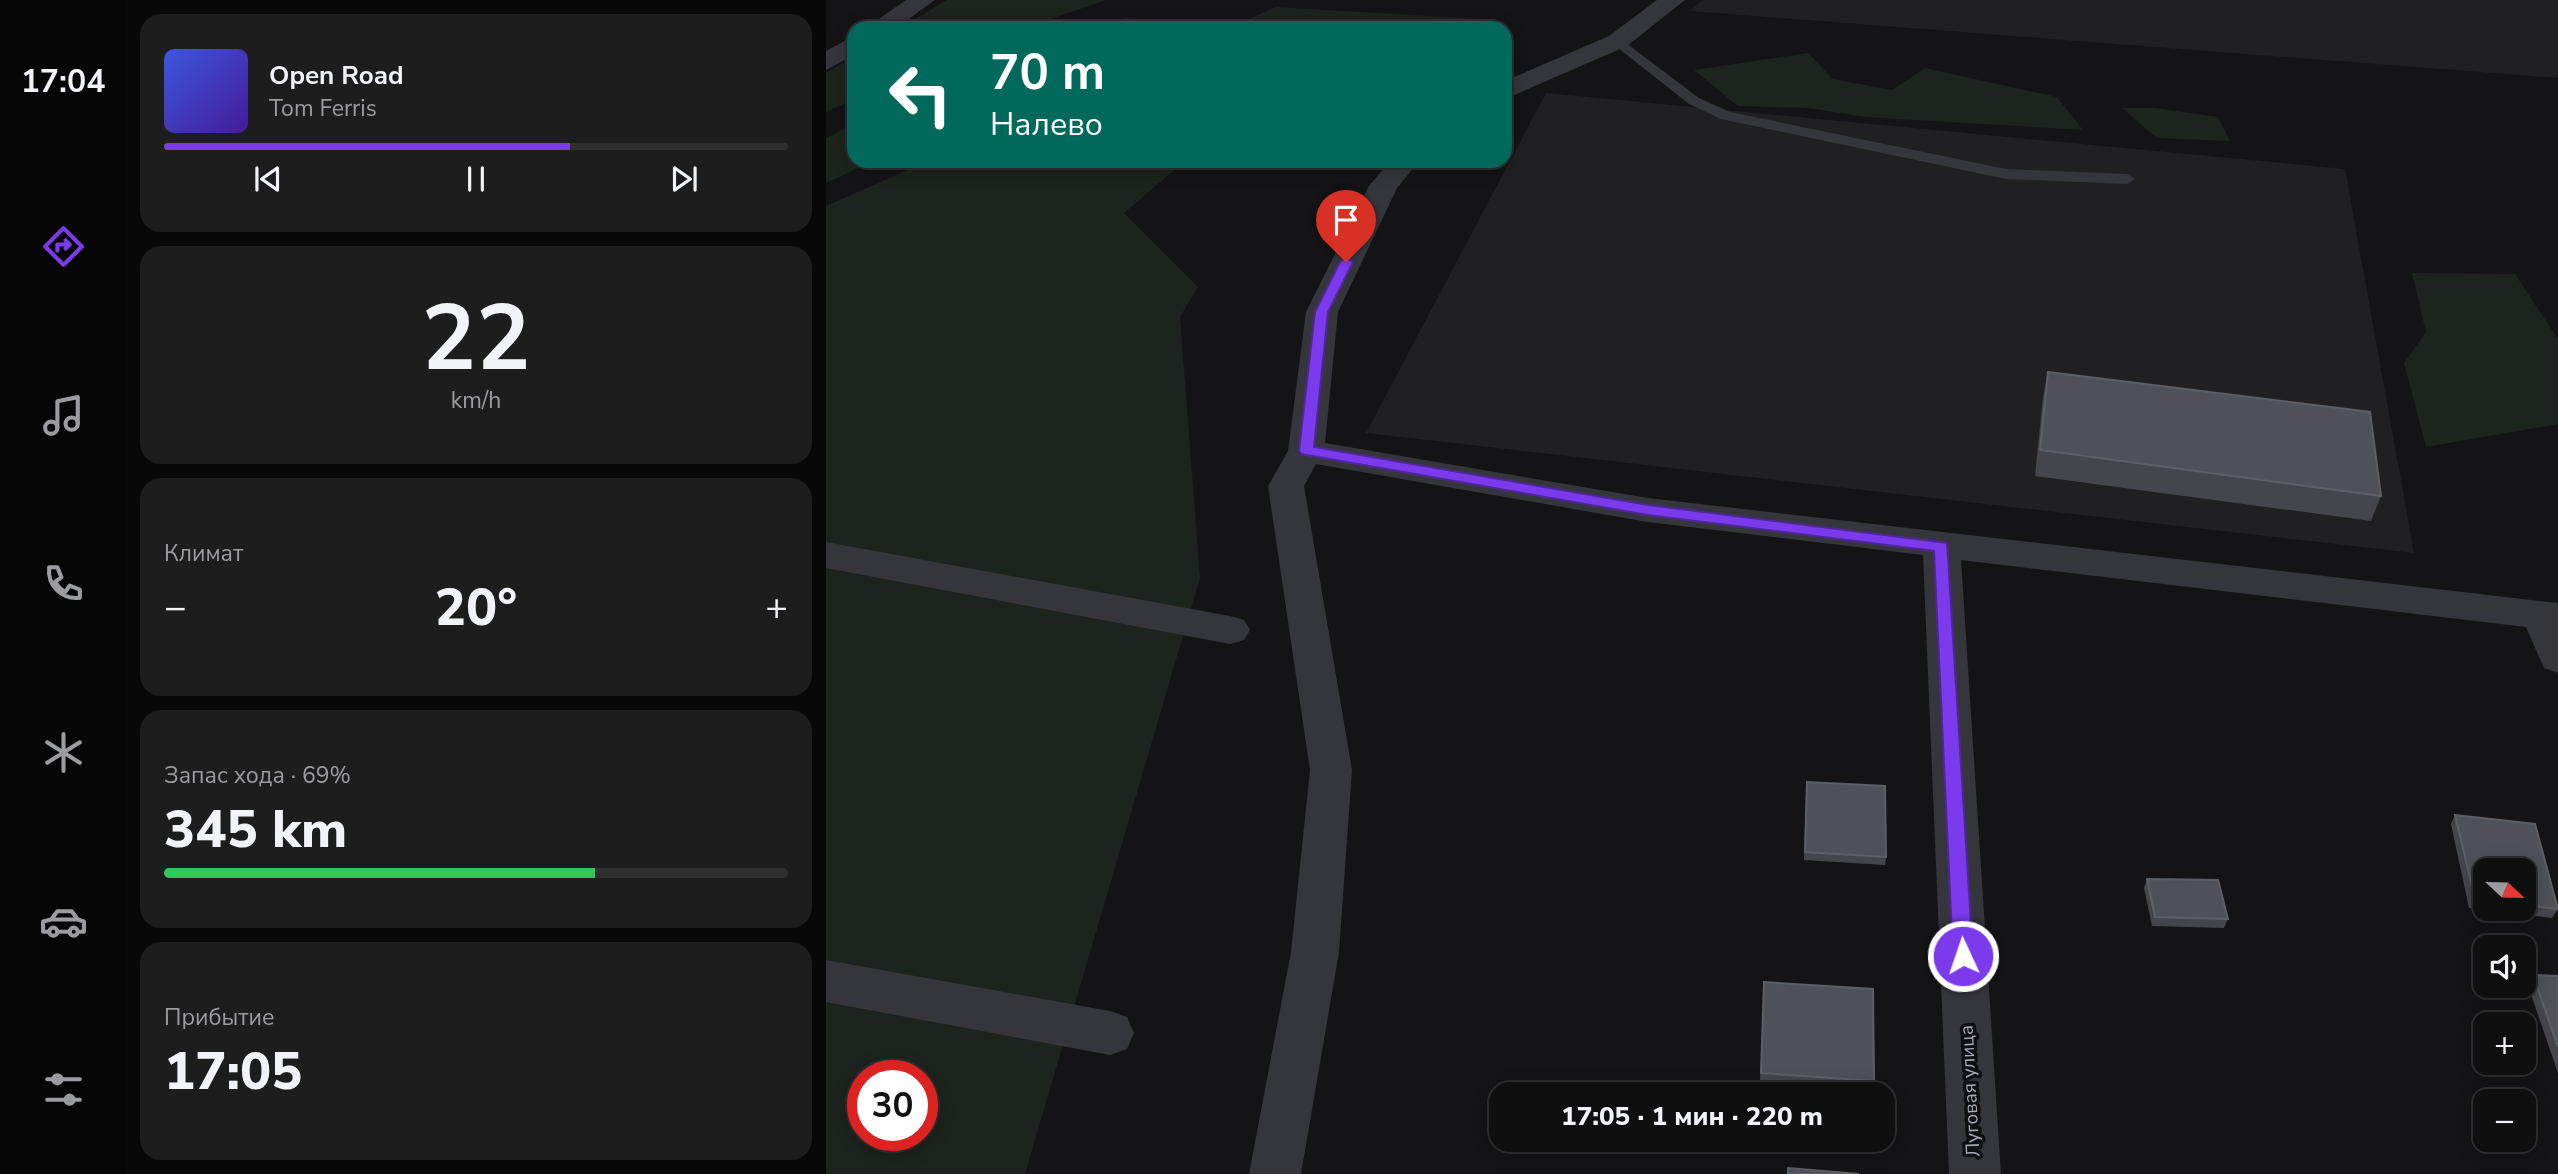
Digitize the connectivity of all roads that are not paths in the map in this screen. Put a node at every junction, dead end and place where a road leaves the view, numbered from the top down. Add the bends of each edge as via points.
1 (923, 0) edge
2 (1673, 0) edge
3 (890, 21) edge
4 (1618, 41) junction
5 (847, 48) edge
6 (826, 62) edge
7 (1512, 88) edge
8 (1399, 168) edge
9 (2127, 179) dead end
10 (1306, 451) junction
11 (1941, 547) junction
12 (826, 555) edge
13 (2550, 616) edge
14 (1230, 630) dead end
15 (2558, 658) edge
16 (826, 981) edge
17 (1110, 1033) dead end
18 (1275, 1174) edge
19 (1975, 1174) edge

1 - 3 street
2 - 4 street
4 - 7 street
4 - 9 lane via 1693,101 1726,116 2006,174
5 - 6 street
8 - 10 street via 1384,186 1322,312
10 - 11 street via 1648,510
10 - 18 street via 1286,486 1331,770 1315,952
11 - 13 street
11 - 19 street, Луговая улица
12 - 14 street
13 - 15 street
16 - 17 street

